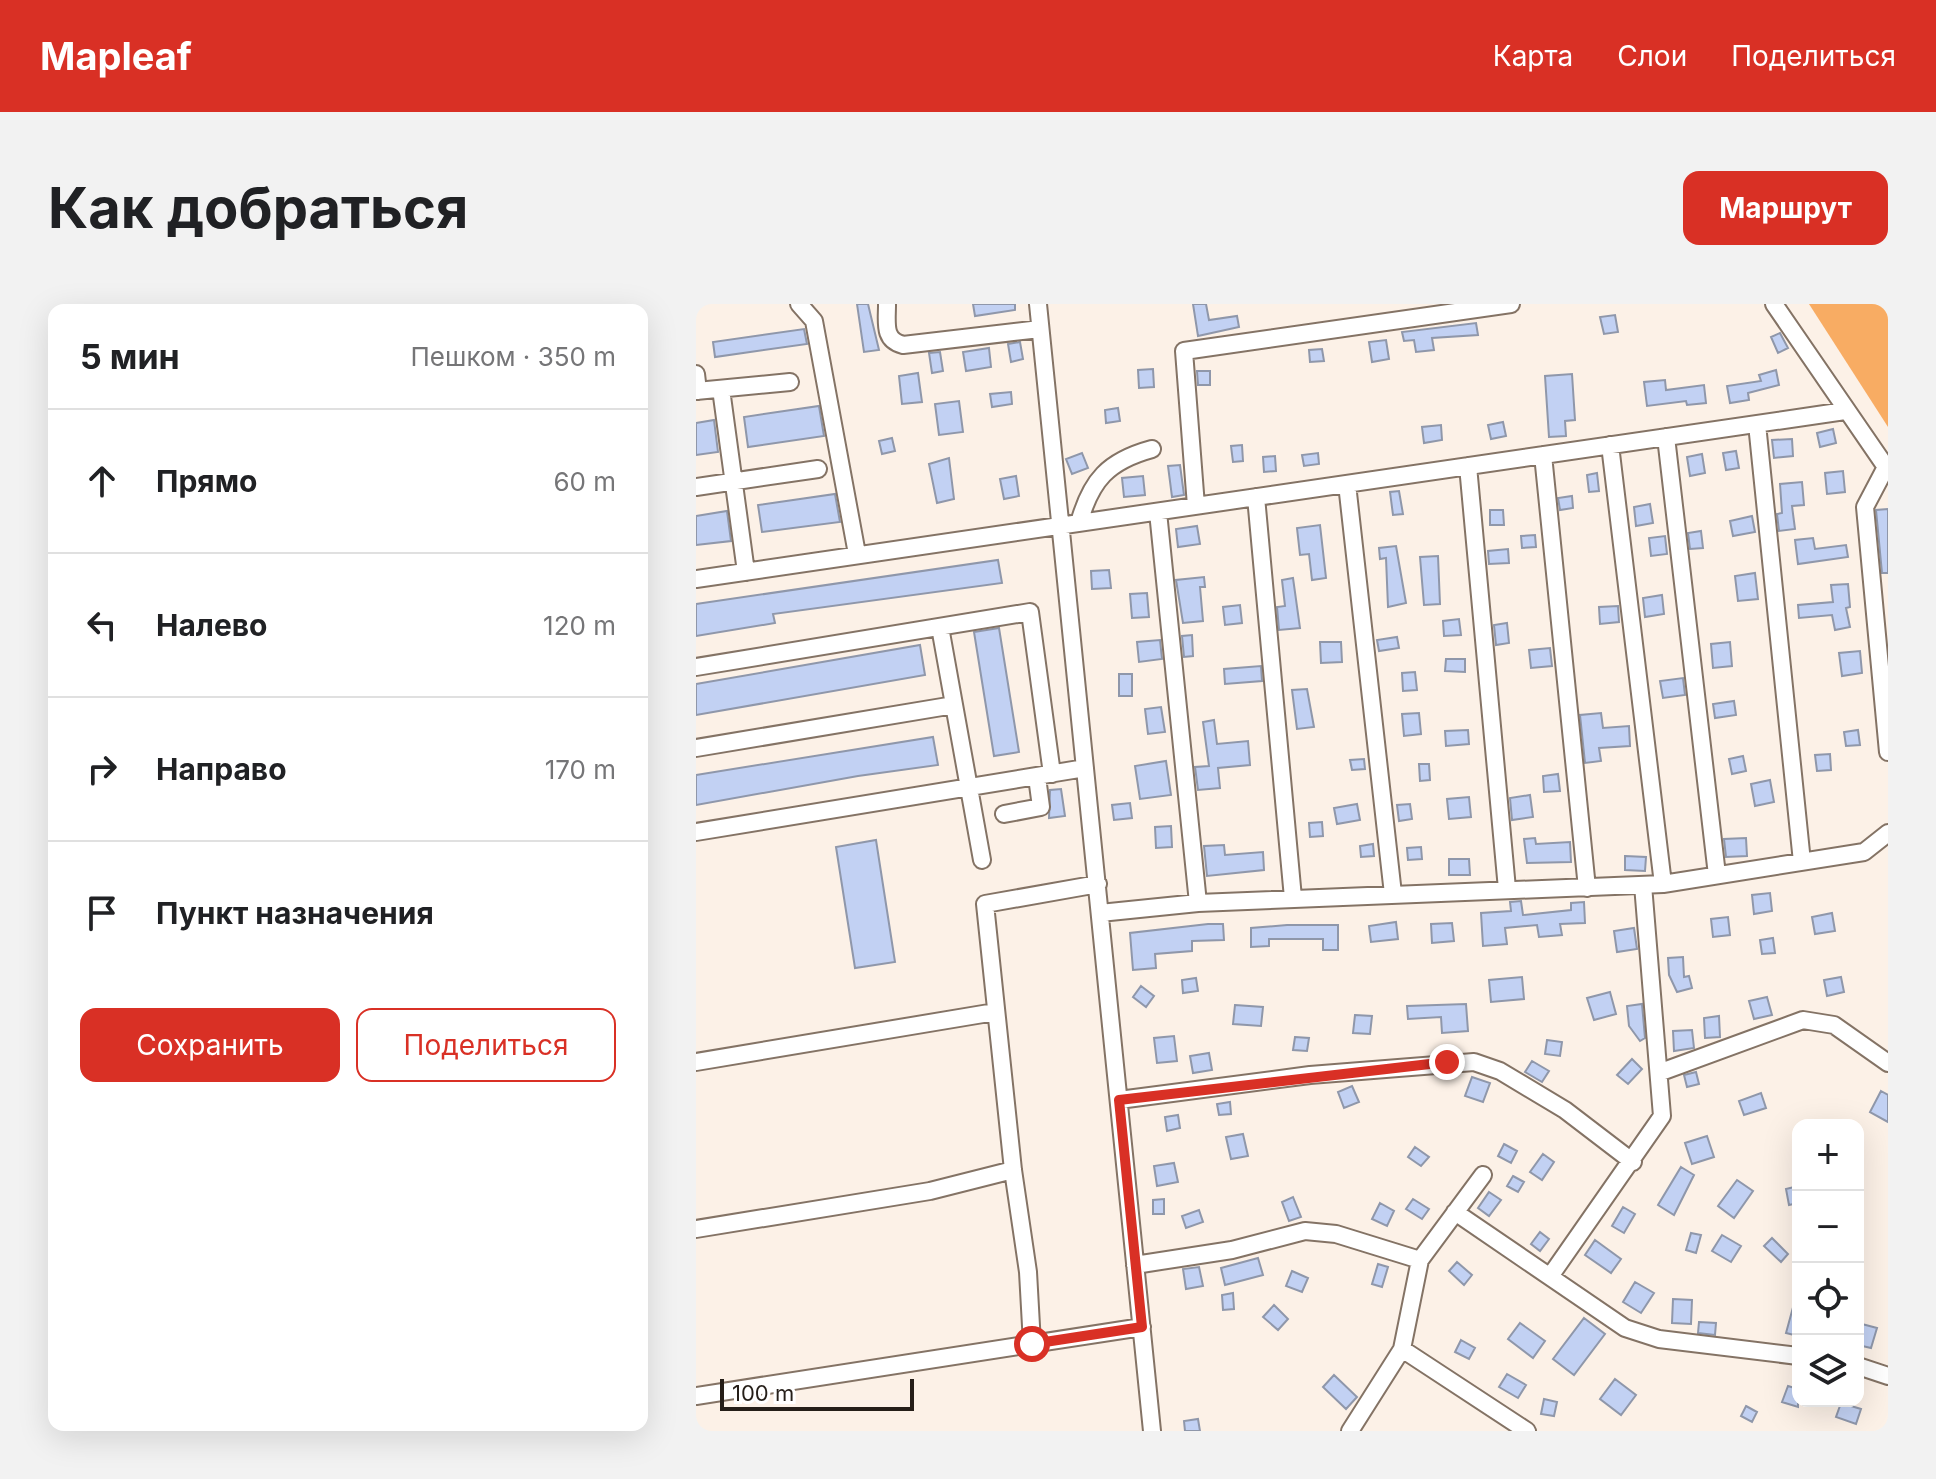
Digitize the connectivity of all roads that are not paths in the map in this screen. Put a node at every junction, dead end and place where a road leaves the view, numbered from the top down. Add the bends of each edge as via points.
1 (799, 304) edge
2 (1038, 304) edge
3 (1511, 304) edge
4 (1774, 304) edge
5 (887, 305) edge
6 (1040, 329) junction
7 (790, 382) dead end
8 (697, 386) edge
9 (721, 389) junction
10 (1845, 411) junction
11 (1757, 424) junction
12 (1666, 437) junction
13 (1610, 445) junction
14 (1152, 449) dead end
15 (1543, 455) junction
16 (1468, 466) junction
17 (1887, 468) edge
18 (818, 469) dead end
19 (733, 481) junction
20 (1347, 484) junction
21 (696, 487) edge
22 (1256, 497) junction
23 (1196, 506) junction
24 (1158, 512) junction
25 (1079, 523) junction
26 (1059, 526) junction
27 (857, 554) junction
28 (746, 572) junction
29 (696, 579) edge
30 (940, 627) junction
31 (696, 667) edge
32 (954, 705) junction
33 (696, 748) edge
34 (1888, 752) edge
35 (1085, 768) junction
36 (1044, 776) junction
37 (968, 789) junction
38 (1004, 814) dead end
39 (696, 832) edge
40 (1888, 833) edge
41 (982, 860) dead end
42 (1802, 862) junction
43 (1717, 875) junction
44 (1098, 884) junction
45 (1663, 884) junction
46 (1643, 885) junction
47 (1587, 888) junction
48 (1507, 889) junction
49 (1393, 894) junction
50 (1293, 898) junction
51 (1198, 903) junction
52 (1100, 913) junction
53 (995, 1012) junction
54 (696, 1062) edge
55 (1888, 1063) edge
56 (1661, 1072) junction
57 (1119, 1100) junction
58 (1633, 1162) junction
59 (1013, 1170) junction
60 (1483, 1175) dead end
61 (1455, 1212) junction
62 (696, 1229) edge
63 (1420, 1260) junction
64 (1135, 1265) junction
65 (1551, 1275) junction
66 (1142, 1327) junction
67 (1032, 1344) junction
68 (1402, 1349) junction
69 (1792, 1355) edge
70 (1864, 1368) edge
71 (1888, 1376) edge
72 (696, 1396) edge
73 (1152, 1431) edge
74 (1350, 1431) edge
75 (1527, 1431) edge

1 - 27 street via 814,321
2 - 6 street
3 - 23 street via 1184,351
4 - 10 street
5 - 6 street via 887,336 903,345
6 - 26 street
7 - 9 street
8 - 9 street
9 - 19 street
10 - 11 street
10 - 17 street
11 - 12 street
11 - 42 street
12 - 13 street
12 - 43 street
13 - 15 street
13 - 45 street
14 - 25 street via 1127,456 1098,478
15 - 16 street
15 - 47 street
16 - 20 street
16 - 48 street
17 - 34 street via 1865,507
18 - 19 street
19 - 21 street
19 - 28 street
20 - 22 street
20 - 49 street
22 - 23 street
22 - 50 street
23 - 24 street
24 - 25 street
24 - 51 street
25 - 26 street
26 - 27 street
26 - 35 street
27 - 28 street
28 - 29 street
30 - 31 street
30 - 32 street
30 - 36 street via 1030,612
32 - 33 street
32 - 37 street
35 - 36 street
35 - 44 street
36 - 37 street
36 - 38 street via 1041,807
37 - 39 street
37 - 41 street
40 - 42 street via 1864,852
42 - 43 street
43 - 45 street
44 - 52 street
44 - 53 street via 985,904
45 - 46 street
46 - 47 street
46 - 56 street
47 - 48 street
48 - 49 street
49 - 50 street
50 - 51 street
51 - 52 street
52 - 57 street
53 - 54 street
53 - 59 street
55 - 56 street via 1834,1025 1803,1020
56 - 58 street via 1662,1116
57 - 58 street via 1310,1075 1474,1062 1500,1071 1565,1110
57 - 64 street
58 - 65 street
59 - 62 street via 930,1191
59 - 67 street
60 - 61 street
61 - 63 street
61 - 65 street
63 - 64 street via 1336,1234 1305,1231 1232,1250
63 - 68 street
64 - 66 street
65 - 69 street via 1625,1328 1659,1339
66 - 67 street
66 - 73 street
67 - 72 street
68 - 74 street
68 - 75 street
70 - 71 street

